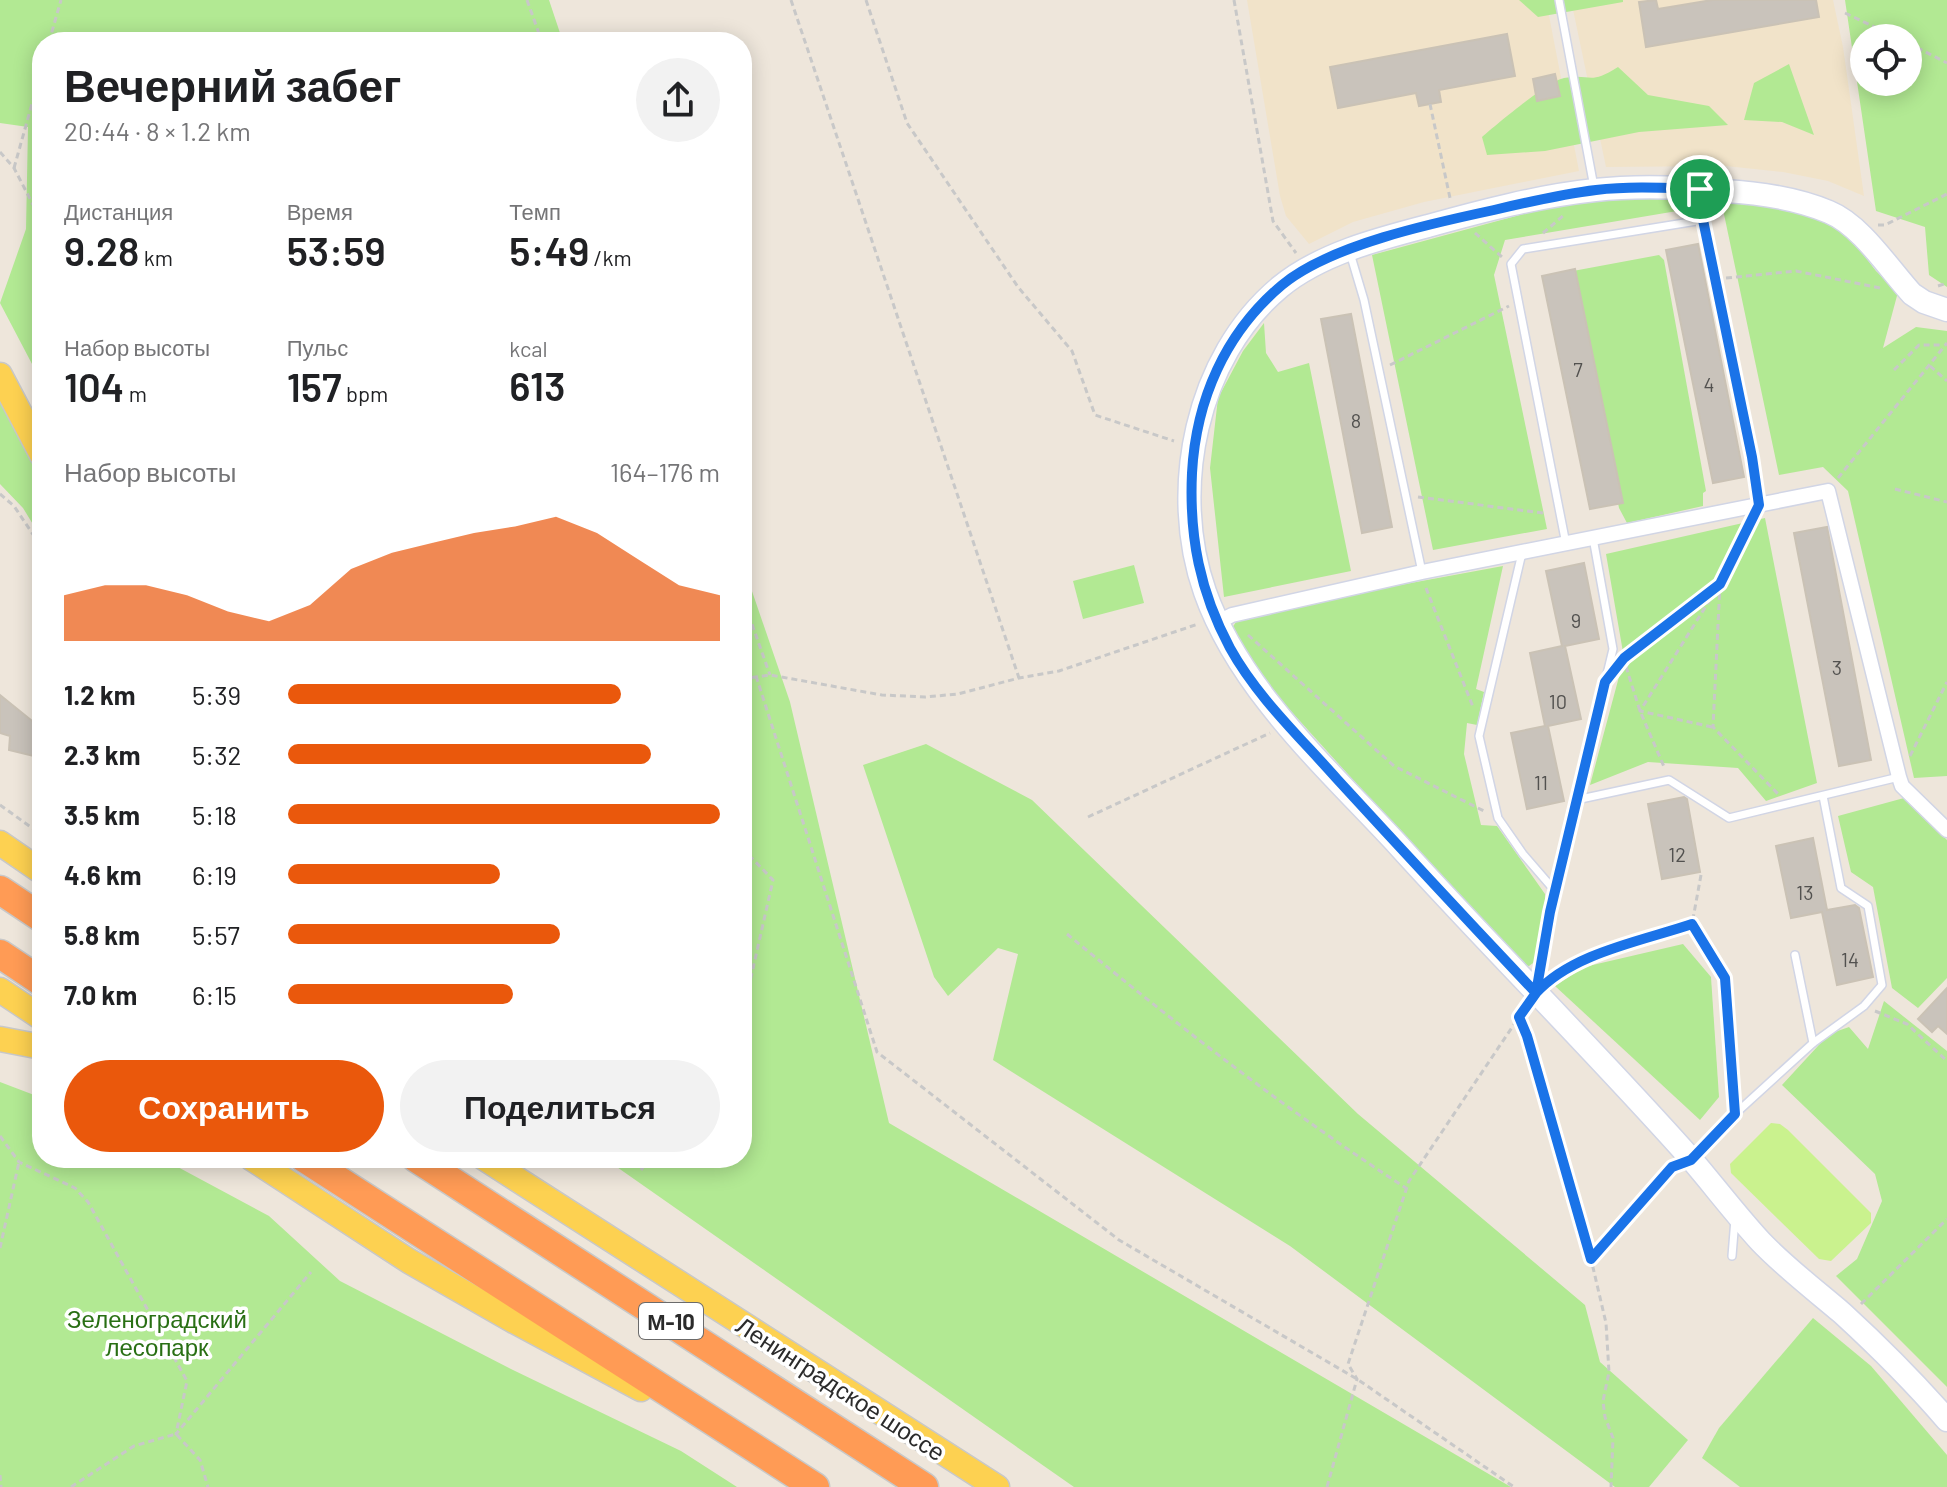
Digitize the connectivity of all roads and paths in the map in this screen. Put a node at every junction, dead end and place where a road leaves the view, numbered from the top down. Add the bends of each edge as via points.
1 (61, 0) edge
2 (527, 0) edge
3 (791, 0) edge
4 (866, 0) edge
5 (1234, 0) edge
6 (1559, 0) edge
7 (1845, 13) dead end
8 (1868, 24) edge
9 (52, 32) edge
10 (538, 32) edge
11 (1922, 50) edge
12 (1947, 63) edge
13 (32, 104) edge
14 (1430, 104) dead end
15 (0, 152) edge
16 (14, 168) junction
17 (1700, 189) junction
18 (1595, 190) junction
19 (1947, 194) edge
20 (32, 203) edge
21 (1458, 218) junction
22 (1703, 220) junction
23 (1851, 225) junction
24 (1523, 249) junction
25 (1349, 251) junction
26 (1511, 264) junction
27 (1307, 268) junction
28 (1715, 280) junction
29 (1912, 294) junction
30 (1518, 301) junction
31 (1947, 310) edge
32 (1946, 345) edge
33 (1930, 366) junction
34 (1380, 370) junction
35 (1894, 370) dead end
36 (0, 375) edge
37 (1947, 381) edge
38 (32, 436) edge
39 (1193, 447) junction
40 (1895, 489) dead end
41 (1828, 491) junction
42 (0, 494) edge
43 (1406, 496) junction
44 (1947, 502) edge
45 (1759, 505) junction
46 (1543, 513) dead end
47 (32, 533) edge
48 (1593, 538) junction
49 (1566, 544) junction
50 (1522, 553) junction
51 (1422, 572) junction
52 (1720, 584) junction
53 (1221, 616) junction
54 (752, 624) edge
55 (1611, 655) junction
56 (1624, 658) junction
57 (770, 675) junction
58 (756, 676) junction
59 (752, 677) edge
60 (1019, 678) junction
61 (1605, 682) junction
62 (1947, 682) edge
63 (1640, 711) junction
64 (1288, 724) junction
65 (1713, 727) junction
66 (1479, 736) junction
67 (1899, 777) junction
68 (1669, 780) junction
69 (1823, 796) junction
70 (1576, 800) junction
71 (0, 805) edge
72 (1789, 805) junction
73 (1088, 817) dead end
74 (1498, 818) junction
75 (1945, 824) edge
76 (32, 828) edge
77 (0, 843) edge
78 (752, 858) edge
79 (32, 865) edge
80 (1701, 875) dead end
81 (0, 890) edge
82 (1555, 891) junction
83 (32, 911) edge
84 (1692, 924) junction
85 (1067, 934) dead end
86 (0, 954) edge
87 (1795, 955) dead end
88 (752, 973) edge
89 (32, 975) edge
90 (0, 990) edge
91 (1536, 993) junction
92 (1864, 1006) junction
93 (32, 1011) edge
94 (1519, 1017) junction
95 (0, 1039) edge
96 (1813, 1043) junction
97 (32, 1045) edge
98 (1947, 1061) edge
99 (1735, 1114) junction
100 (0, 1136) edge
101 (1691, 1160) junction
102 (19, 1162) junction
103 (266, 1168) edge
104 (319, 1168) edge
105 (431, 1168) edge
106 (500, 1168) edge
107 (1406, 1188) junction
108 (1736, 1213) junction
109 (1947, 1219) edge
110 (0, 1248) edge
111 (1732, 1256) dead end
112 (1591, 1259) junction
113 (311, 1272) dead end
114 (1847, 1318) junction
115 (1357, 1379) junction
116 (1947, 1420) edge
117 (176, 1434) junction
118 (749, 1446) junction
119 (0, 1475) edge
120 (1, 1487) edge
121 (71, 1487) edge
122 (208, 1487) edge
123 (815, 1487) edge
124 (924, 1487) edge
125 (997, 1487) edge
126 (1327, 1487) edge
127 (1514, 1487) edge
128 (1611, 1487) edge

1 - 9 path
2 - 10 path
3 - 60 path
4 - 39 path via 907,123 1018,287 1072,351 1095,415
5 - 27 path via 1273,221
6 - 18 lane
7 - 8 path
11 - 12 path
13 - 16 path
14 - 21 path
15 - 16 path
16 - 20 path
17 - 18 street
17 - 22 lane
17 - 23 street via 1786,198 1833,213
18 - 21 street
18 - 24 path
19 - 23 path via 1885,225
21 - 25 street
21 - 26 path
22 - 24 lane
22 - 28 lane
23 - 29 street
24 - 26 lane
25 - 27 street
25 - 34 lane
26 - 30 lane
27 - 39 street via 1262,303 1227,348 1206,395
28 - 29 path via 1796,271
28 - 45 lane
29 - 31 street
30 - 34 path
30 - 49 lane
32 - 33 path
32 - 35 path via 1919,345
33 - 37 path
33 - 41 path
34 - 43 lane
36 - 38 main road
39 - 53 street via 1192,536 1203,586
40 - 44 path
41 - 45 street
41 - 67 street
42 - 47 path
43 - 46 path
43 - 51 lane
45 - 48 street
45 - 52 path
48 - 49 street
48 - 55 lane
49 - 50 street
50 - 51 street
50 - 66 lane
51 - 53 street
51 - 66 path via 1472,699
52 - 56 path
52 - 63 path
52 - 65 path
53 - 60 path via 1202,615 1201,623 1059,671
53 - 64 street via 1245,673
53 - 74 path via 1394,766
54 - 57 path
55 - 56 path
55 - 61 lane
56 - 61 path
56 - 63 path
57 - 58 path
57 - 60 path via 882,695 925,697
58 - 59 path
58 - 115 path via 877,1052 1119,1240
61 - 70 lane
62 - 67 path
63 - 65 path
63 - 68 path
64 - 73 path
64 - 91 street
65 - 72 path
66 - 74 lane
67 - 69 lane
67 - 75 street via 1902,786
68 - 70 lane
68 - 72 lane via 1729,818
69 - 72 lane
69 - 92 lane via 1841,888 1868,906 1882,985
70 - 82 lane
71 - 76 path
74 - 82 lane
77 - 79 main road
78 - 88 path via 773,880
80 - 84 path
81 - 83 highway
82 - 91 lane
84 - 91 path via 1579,962 1551,977
84 - 99 path via 1725,978
85 - 107 path via 1181,1028
86 - 89 highway
87 - 96 lane
90 - 93 main road
91 - 94 path
91 - 101 street
92 - 96 lane
92 - 98 path via 1907,1024
94 - 107 path
94 - 112 path
95 - 97 main road
96 - 99 lane
99 - 101 lane
100 - 102 path
101 - 108 street
101 - 112 path via 1672,1167
102 - 110 path
102 - 117 path via 75,1188 88,1202 187,1381
103 - 118 main road, М-10 via 422,1269
104 - 118 highway, М-10
105 - 124 highway, Ленинградское шоссе / М-10
106 - 125 main road, Ленинградское шоссе
107 - 115 path via 1348,1364
108 - 111 lane
108 - 114 street via 1765,1246
109 - 114 path
112 - 128 path via 1606,1323 1609,1372 1603,1401 1613,1438
113 - 117 path
114 - 116 street
115 - 126 path
115 - 127 path
117 - 121 path via 134,1446
117 - 122 path via 200,1460
118 - 123 highway, М-10
119 - 120 path

